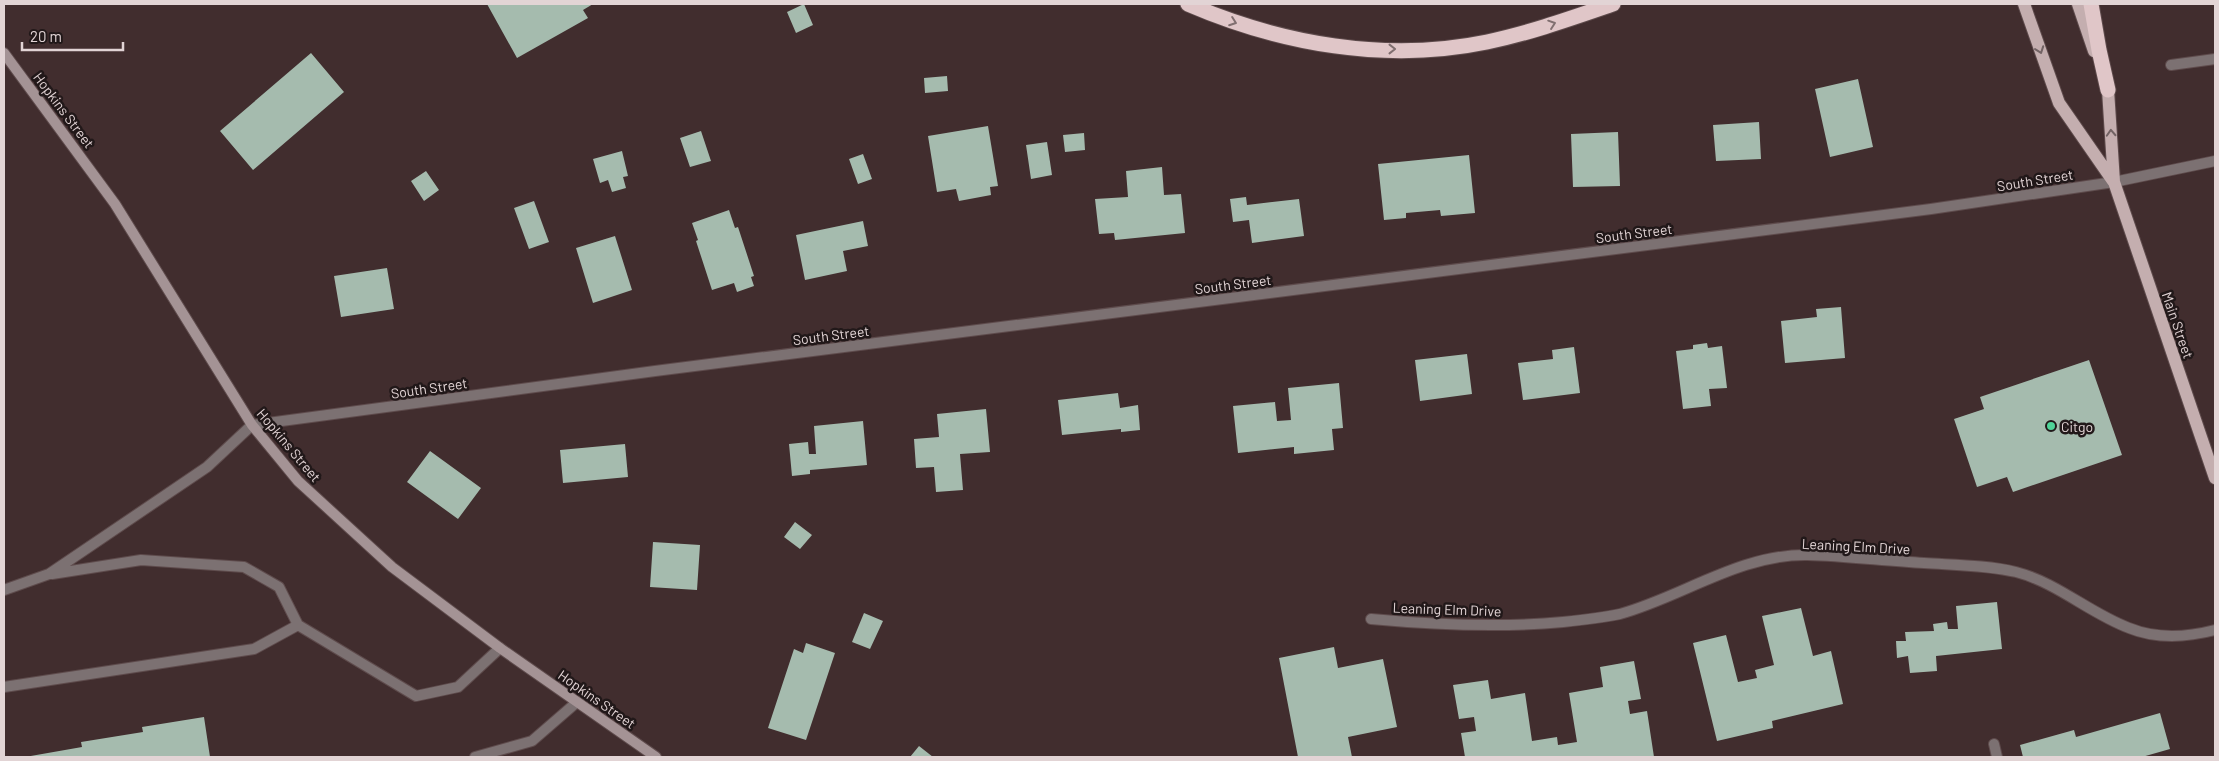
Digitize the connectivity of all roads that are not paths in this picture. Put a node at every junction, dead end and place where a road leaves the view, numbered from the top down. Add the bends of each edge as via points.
1 (1188, 4) edge
2 (1613, 4) edge
3 (2024, 4) edge
4 (2078, 4) edge
5 (2091, 4) edge
6 (4, 53) edge
7 (2215, 58) edge
8 (2171, 65) dead end
9 (2108, 90) junction
10 (2215, 161) edge
11 (2114, 182) junction
12 (252, 425) junction
13 (2215, 478) edge
14 (49, 574) junction
15 (4, 590) edge
16 (1371, 619) dead end
17 (298, 625) junction
18 (2215, 630) edge
19 (500, 648) junction
20 (4, 687) edge
21 (577, 702) junction
22 (1994, 744) dead end
23 (475, 757) edge
24 (656, 757) edge
25 (1997, 757) edge

1 -> 2 highway via 1238,24 1297,40 1366,49 1410,49 1486,42
3 -> 11 main road, Main Street via 2059,103
4 - 9 main road, Main Street
5 - 9 highway
6 - 12 main road, Hopkins Street via 115,204
7 - 8 street
11 -> 9 main road, Main Street
10 - 11 street, South Street
11 - 12 street, South Street via 1931,209
11 - 13 main road, Main Street
12 - 14 street via 207,467
12 - 19 main road, Hopkins Street via 298,481 354,534 392,567
14 - 15 street
14 - 17 street via 142,560 244,567 279,587
16 - 18 street, Leaning Elm Drive via 1485,627 1589,619 1647,605 1757,562 1805,555 2004,570 2046,582 2137,631 2181,635
17 - 19 street via 416,696 458,687
17 - 20 street via 254,649
19 - 21 main road, Hopkins Street
21 - 23 street via 532,741
21 - 24 main road, Hopkins Street
22 - 25 street

